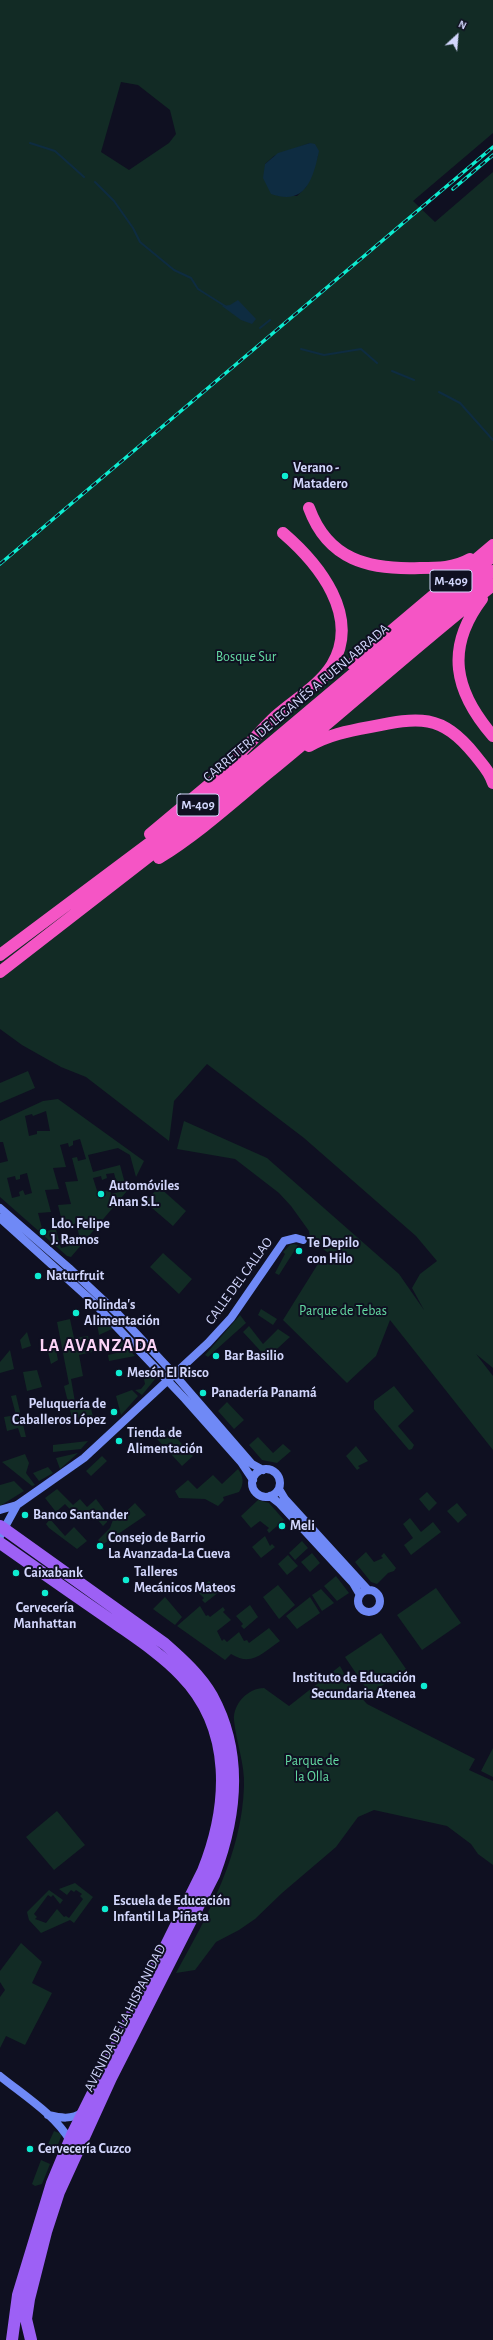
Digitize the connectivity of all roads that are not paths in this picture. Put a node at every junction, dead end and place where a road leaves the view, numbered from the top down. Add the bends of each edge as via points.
1 (309, 508) dead end
2 (283, 534) dead end
3 (493, 540) edge
4 (493, 544) edge
5 (493, 556) edge
6 (493, 571) edge
7 (493, 586) edge
8 (417, 628) junction
9 (379, 659) junction
10 (493, 736) edge
11 (290, 756) junction
12 (493, 784) edge
13 (206, 787) junction
14 (109, 889) junction
15 (13, 945) junction
16 (0, 955) edge
17 (0, 972) edge
18 (0, 1208) edge
19 (0, 1218) edge
20 (303, 1240) dead end
21 (174, 1374) junction
22 (167, 1380) junction
23 (263, 1470) junction
24 (253, 1480) junction
25 (279, 1489) junction
26 (270, 1496) junction
27 (17, 1505) junction
28 (0, 1510) edge
29 (2, 1531) edge
30 (0, 1543) edge
31 (368, 1590) junction
32 (360, 1595) junction
33 (0, 2076) edge
34 (84, 2112) junction
35 (50, 2118) junction
36 (70, 2141) junction
37 (12, 2340) edge
38 (31, 2340) edge

1 - 3 highway, M-409 via 318,528 346,556 363,564 381,568 447,567 459,564
2 - 13 highway, M-409 via 299,547 334,594 342,629 339,650 332,665 319,680 275,717
4 - 8 highway, M-409
5 - 8 highway, CARRETERA DE LEGANÉS A FUENLABRADA / M-409
6 - 8 highway, CARRETERA DE LEGANÉS A FUENLABRADA / M-409
7 - 8 highway, M-409
7 - 10 highway, M-409 via 470,616 462,633 458,652 458,674 466,698
8 - 9 highway, CARRETERA DE LEGANÉS A FUENLABRADA / M-409
8 - 9 highway, M-409
9 - 11 highway, M-409
9 - 13 highway, M-409
9 - 14 highway, M-409 via 270,760
9 - 15 highway, CARRETERA DE LEGANÉS A FUENLABRADA / M-409 via 175,824
11 - 12 highway, M-409 via 335,734 419,719 446,728 457,735 488,771
11 - 14 highway, M-409 via 198,832
13 - 15 highway, M-409
14 - 17 highway, M-409
15 - 16 highway, CARRETERA DE LEGANÉS A FUENLABRADA / M-409
18 - 21 main road via 98,1294
19 - 22 main road via 92,1301
20 - 21 main road, CALLE DEL CALLAO via 296,1238 284,1241 231,1318
21 - 22 main road, CALLE DEL CALLAO
21 - 23 main road via 252,1464
22 - 24 main road via 241,1462
22 - 27 main road, CALLE DEL CALLAO via 84,1458
23 - 24 main road via 255,1475
23 - 25 main road via 271,1470 278,1476
24 - 26 main road via 258,1494
25 - 26 main road
25 - 31 main road via 285,1499
26 - 32 main road via 280,1503 353,1582
27 - 28 main road, CALLE DEL CALLAO
27 - 29 main road, CALLE DEL CALLAO
29 - 38 main road, AVENIDA DE LA HISPANIDAD via 165,1644 188,1665 212,1695 220,1714 230,1742 234,1787 230,1828 214,1875 84,2135 53,2207 29,2299 26,2319
30 - 34 main road, AVENIDA DE LA HISPANIDAD via 150,1649 182,1676 209,1716 218,1742 222,1769 221,1810 213,1847
31 - 32 main road
31 - 32 main road via 378,1595 380,1603 376,1609 368,1611 361,1608 358,1599
33 - 35 main road
34 - 35 main road via 75,2117
34 - 36 main road, AVENIDA DE LA HISPANIDAD
35 - 36 main road
36 - 37 main road, AVENIDA DE LA HISPANIDAD via 52,2183 27,2262 15,2310

